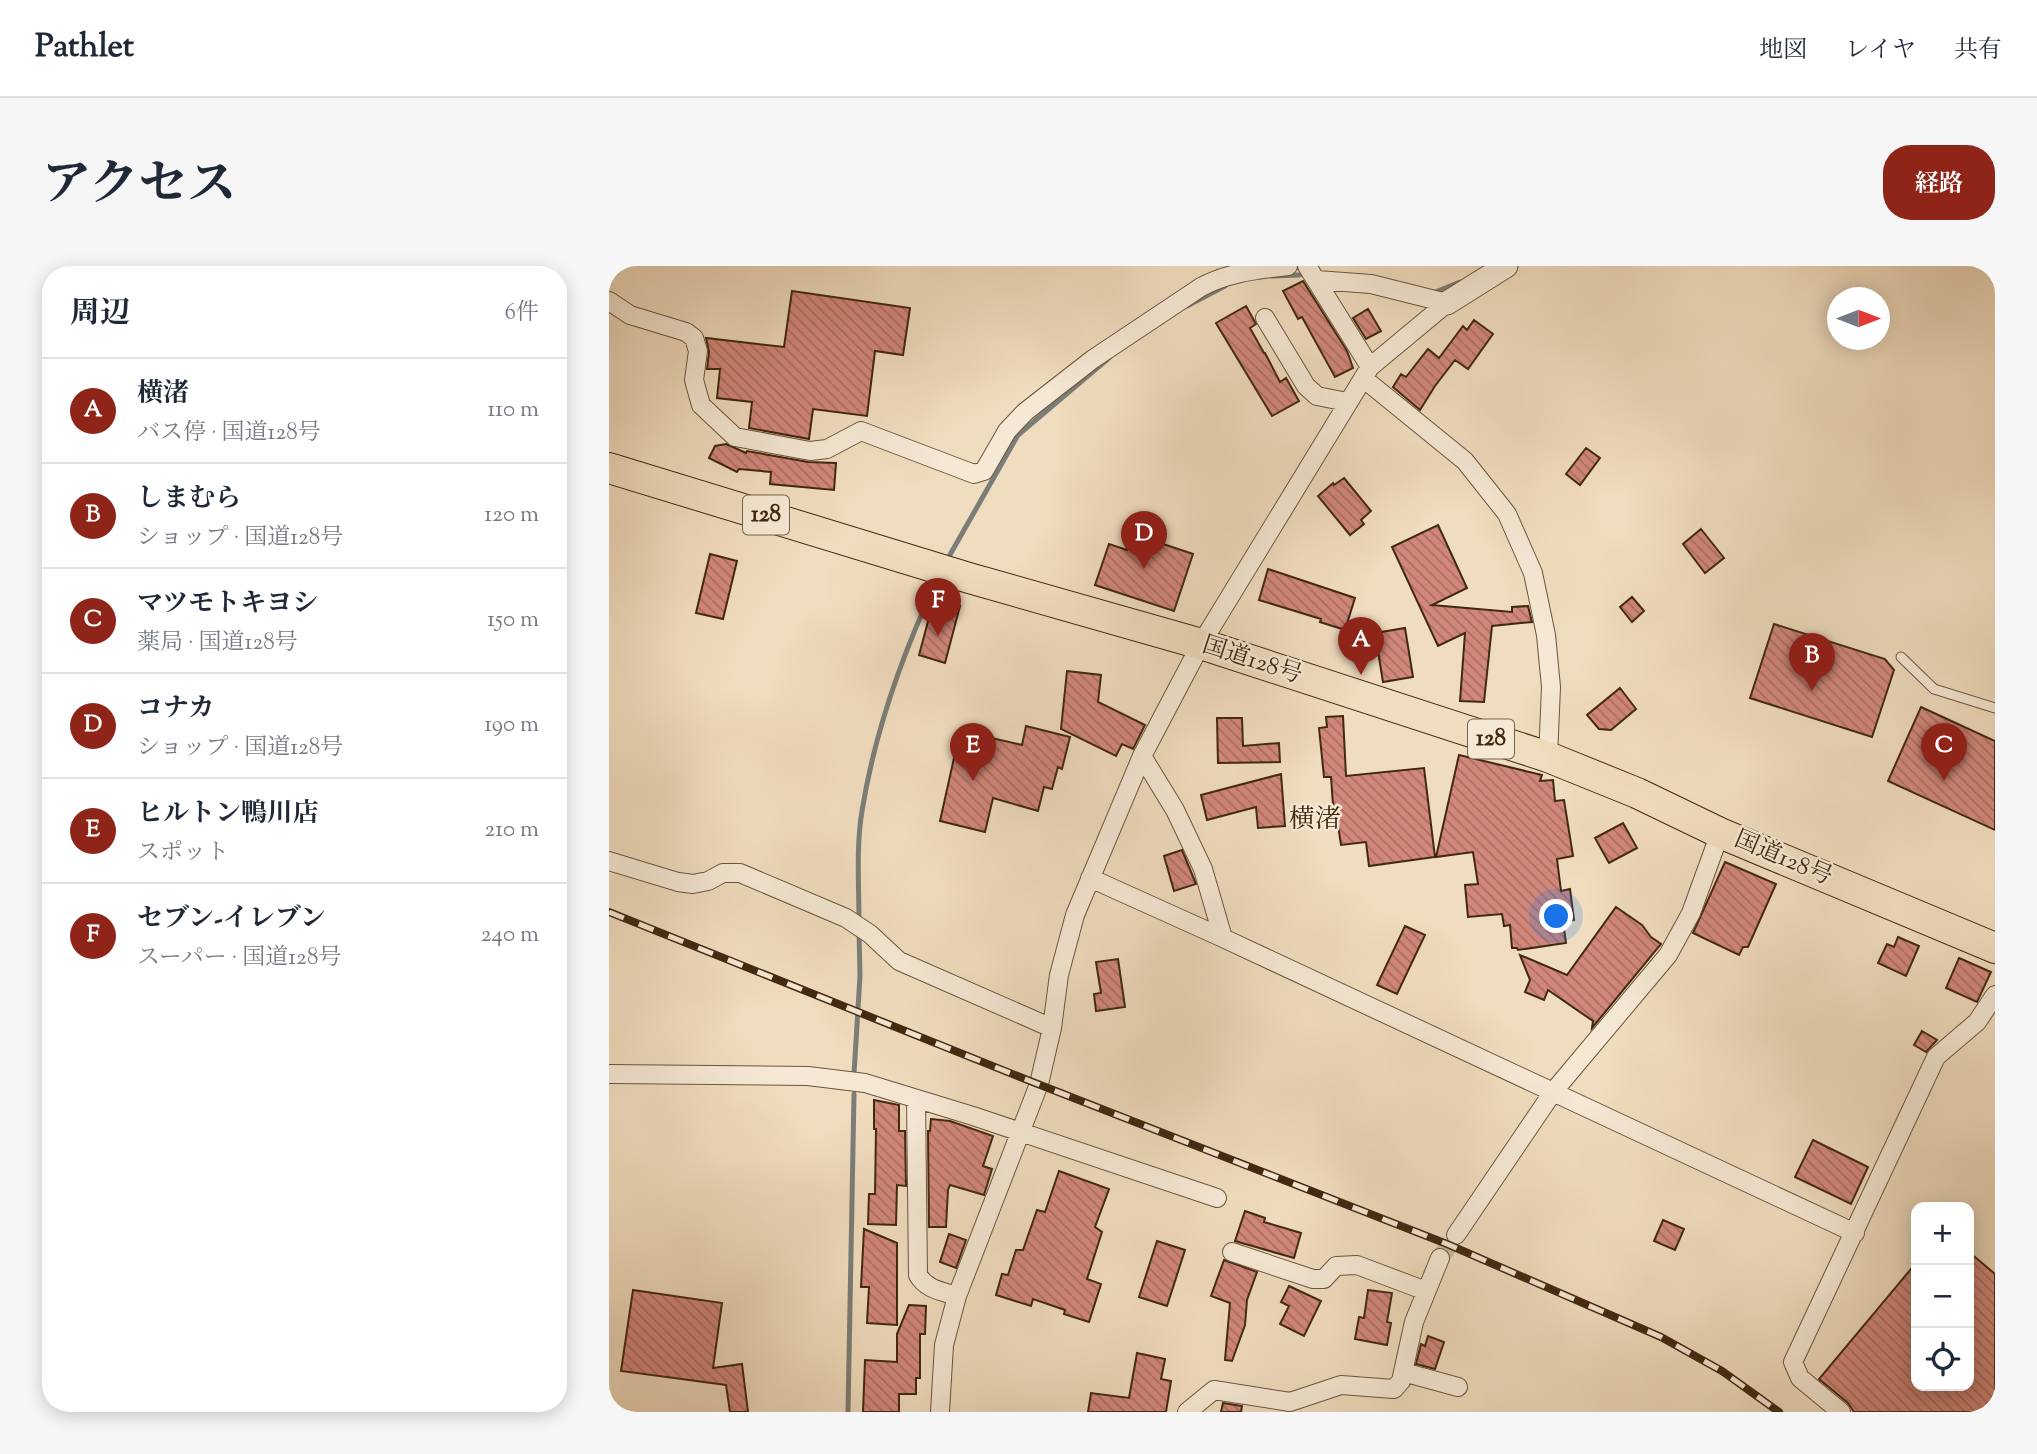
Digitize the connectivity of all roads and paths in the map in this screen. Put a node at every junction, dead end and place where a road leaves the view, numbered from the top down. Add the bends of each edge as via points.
1 (1288, 266) edge
2 (1506, 266) edge
3 (1312, 273) edge
4 (609, 300) edge
5 (1447, 303) junction
6 (1265, 318) dead end
7 (1366, 373) junction
8 (1347, 402) junction
9 (609, 468) edge
10 (1201, 644) junction
11 (1901, 657) dead end
12 (1995, 708) edge
13 (1142, 756) junction
14 (1548, 757) junction
15 (1720, 833) junction
16 (609, 861) edge
17 (1090, 878) junction
18 (1223, 938) junction
19 (1995, 948) edge
20 (1995, 995) edge
21 (1052, 1028) junction
22 (609, 1074) edge
23 (1553, 1092) junction
24 (916, 1099) junction
25 (1021, 1133) junction
26 (1217, 1198) dead end
27 (1855, 1233) junction
28 (1456, 1235) tunnel mouth
29 (1233, 1252) dead end
30 (1440, 1258) tunnel mouth
31 (1426, 1291) junction
32 (957, 1296) junction
33 (1403, 1372) junction
34 (1458, 1387) dead end
35 (940, 1412) edge
36 (1187, 1412) edge
37 (1841, 1412) edge

1 - 4 street via 1239,272 1190,294 1093,359 1025,412 984,471 974,474 861,431 827,449 810,451 735,437 701,405 694,380 698,351 694,338 630,315
2 - 5 street
3 - 5 street
3 - 7 street
5 - 7 street
6 - 8 street via 1306,386 1317,396
7 - 8 street
7 - 14 street via 1465,461 1507,514 1533,573 1546,635 1552,687
8 - 10 street
9 - 10 highway, 国道128号 / 128
10 - 13 street
10 - 14 highway, 国道128号 / 128
11 - 12 lane via 1934,689
13 - 17 street
13 - 18 street via 1203,869
14 - 15 highway, 国道128号 / 128
15 - 19 highway, 国道128号 / 128
15 - 23 street via 1691,913 1668,955
16 - 21 street via 693,884 723,873 740,873 846,918 899,961
17 - 18 street
17 - 21 street via 1059,975
18 - 23 street
20 - 27 street via 1977,1021 1937,1057
21 - 25 street
22 - 24 street via 808,1076 865,1083
23 - 27 street
23 - 28 street
24 - 25 street
24 - 32 street via 918,1276 930,1288
25 - 26 street
25 - 32 street
27 - 37 street via 1793,1362 1800,1378
29 - 31 street via 1313,1279 1324,1279 1336,1266 1357,1265
30 - 31 street
31 - 33 street
32 - 35 street via 944,1345
33 - 34 street
33 - 36 street via 1394,1389 1341,1385 1290,1402 1214,1390

